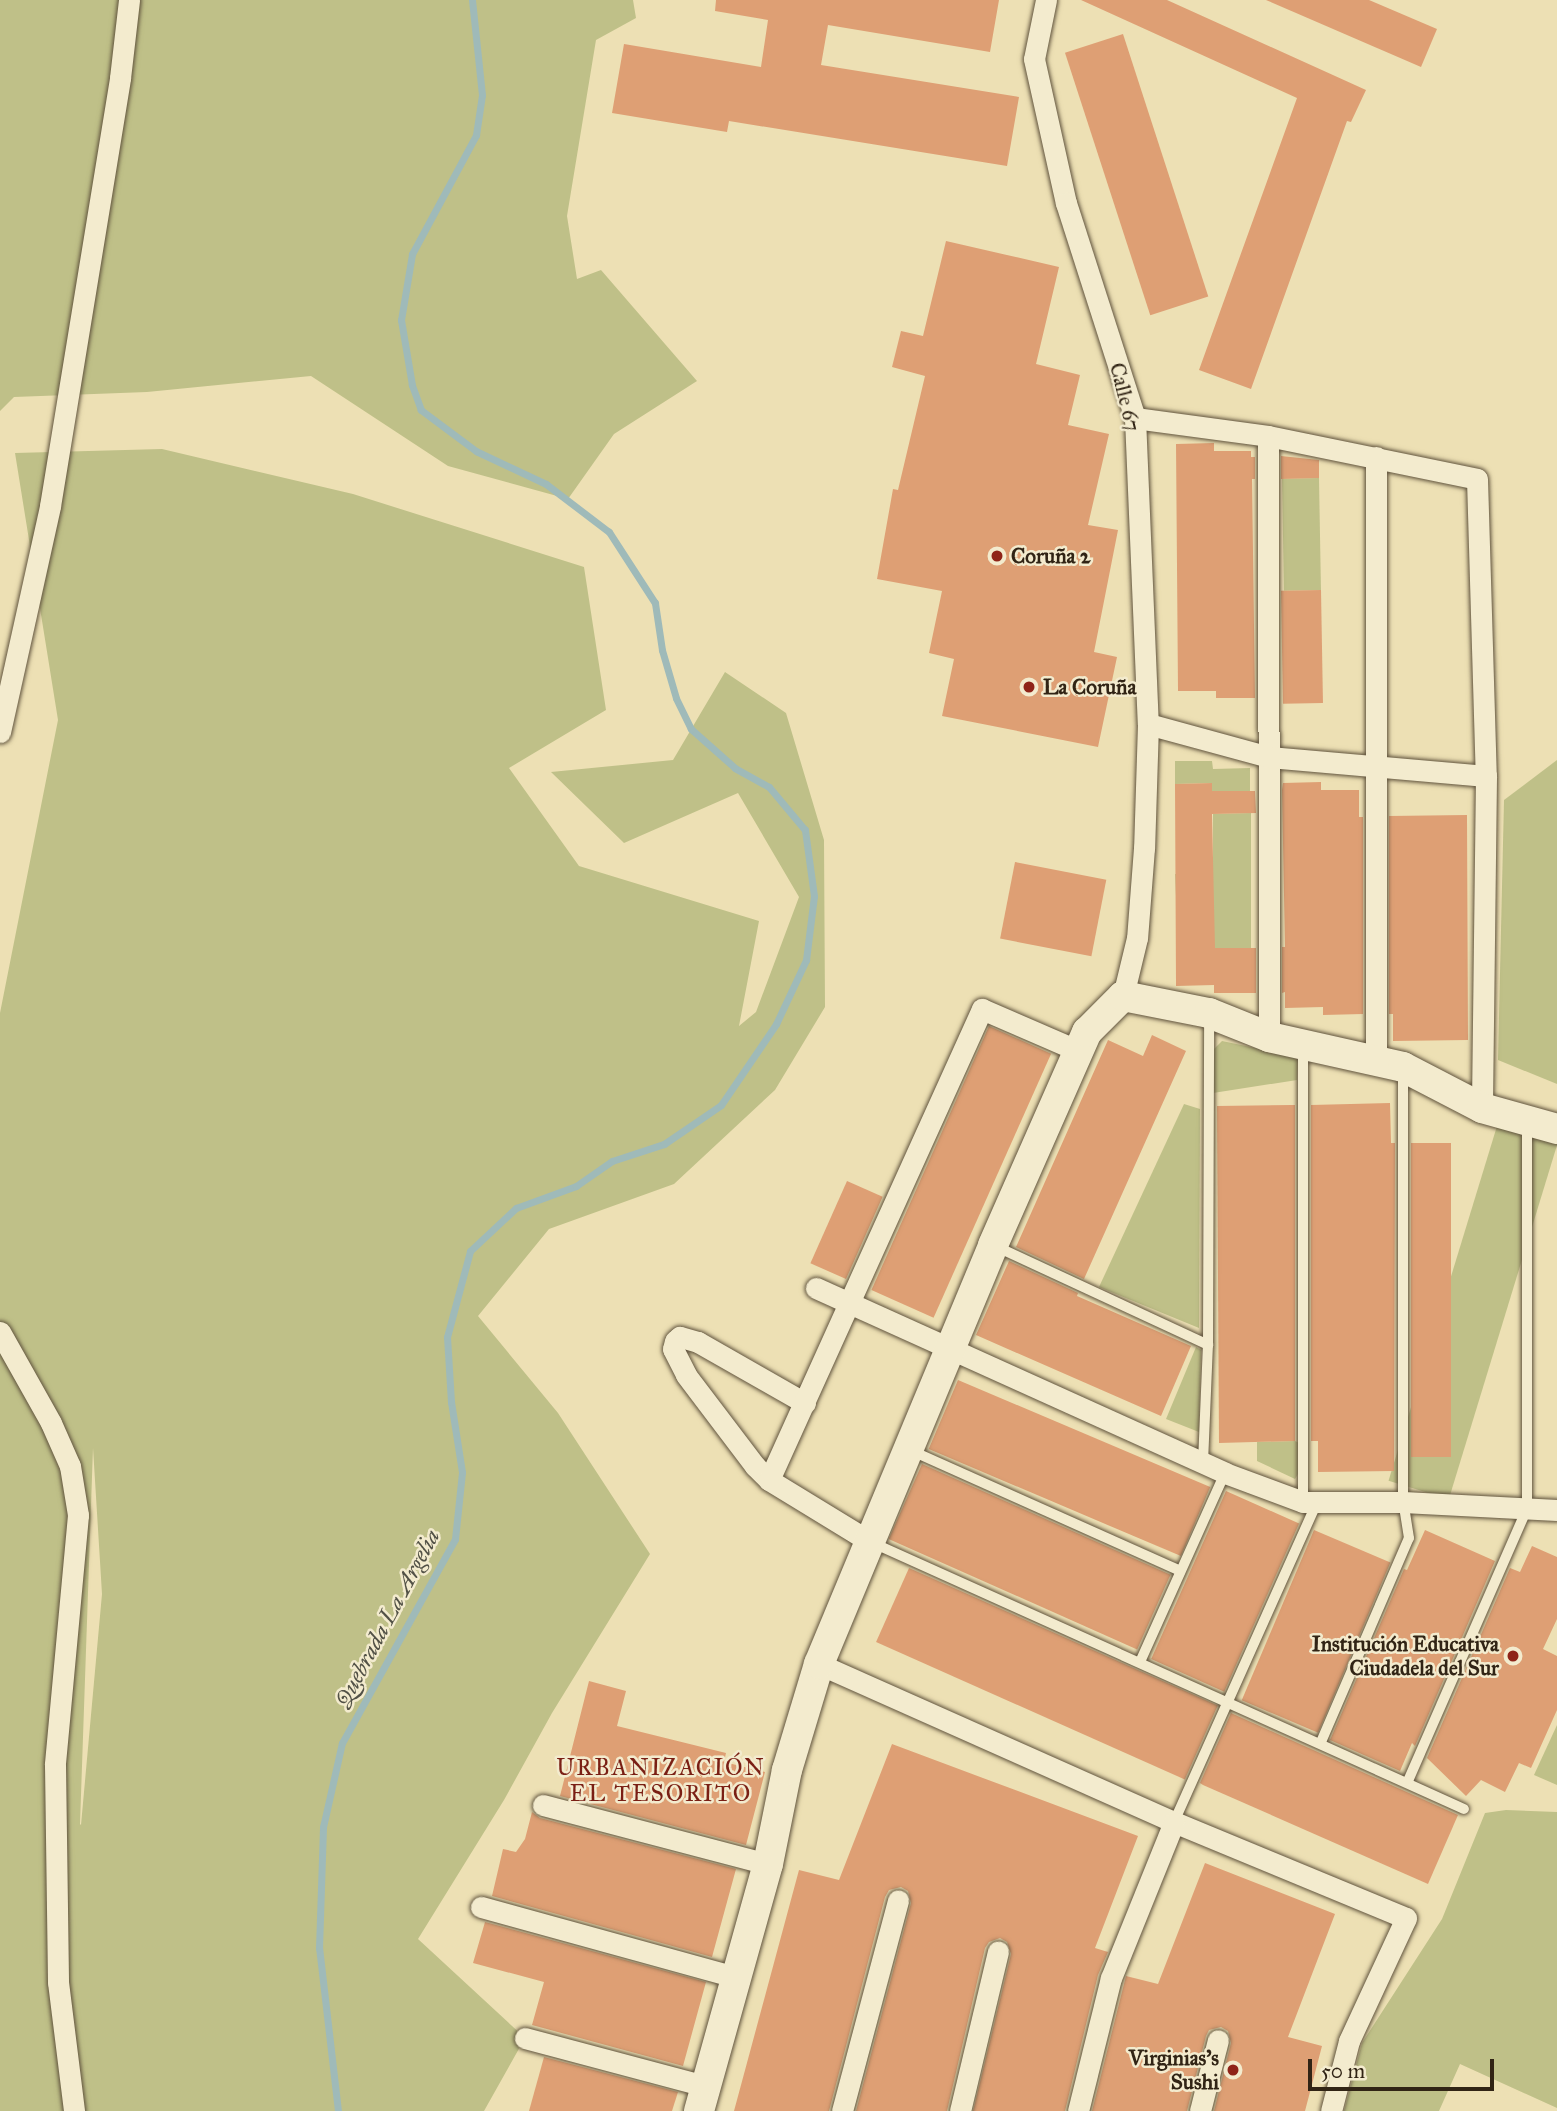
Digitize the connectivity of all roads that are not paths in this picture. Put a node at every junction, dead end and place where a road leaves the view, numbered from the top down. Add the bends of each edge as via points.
1 (129, 0) edge
2 (1046, 0) edge
3 (1135, 418) junction
4 (1268, 436) junction
5 (1376, 457) junction
6 (1148, 724) junction
7 (0, 732) edge
8 (1269, 757) junction
9 (1378, 765) junction
10 (1486, 776) junction
11 (1123, 996) junction
12 (1209, 1013) junction
13 (1269, 1037) junction
14 (1303, 1045) junction
15 (1079, 1051) junction
16 (1390, 1064) junction
17 (1482, 1108) junction
18 (1527, 1119) junction
19 (1557, 1129) edge
20 (993, 1245) junction
21 (816, 1288) dead end
22 (849, 1303) junction
23 (0, 1332) edge
24 (1208, 1345) junction
25 (950, 1351) junction
26 (805, 1403) junction
27 (910, 1450) junction
28 (1203, 1463) junction
29 (1225, 1473) junction
30 (769, 1480) junction
31 (1310, 1502) junction
32 (1403, 1502) junction
33 (1527, 1509) junction
34 (1557, 1510) edge
35 (869, 1541) junction
36 (1181, 1571) junction
37 (1140, 1662) junction
38 (819, 1664) junction
39 (1230, 1701) junction
40 (1321, 1742) junction
41 (1408, 1782) junction
42 (543, 1805) dead end
43 (1464, 1809) dead end
44 (1174, 1822) junction
45 (768, 1864) junction
46 (898, 1900) dead end
47 (481, 1907) dead end
48 (998, 1951) dead end
49 (736, 1977) junction
50 (524, 2038) dead end
51 (1218, 2040) dead end
52 (702, 2098) edge
53 (74, 2111) edge
54 (842, 2111) edge
55 (960, 2111) edge
56 (1078, 2111) edge
57 (1200, 2111) edge
58 (1331, 2111) edge

1 - 7 street via 50,506
2 - 3 street, Calle 67 via 1034,59 1066,203
3 - 4 street
3 - 6 street, Calle 67
4 - 5 street
4 - 8 street
5 - 9 street
5 - 10 street via 1477,479
6 - 8 street
6 - 11 street, Calle 67 via 1137,937
8 - 9 street
8 - 13 street
9 - 10 street
9 - 16 street
10 - 17 street
11 - 12 street
11 - 15 street via 1087,1031
12 - 13 street
12 - 24 lane
13 - 14 street
14 - 16 street
14 - 31 lane
15 - 20 street
15 - 22 street via 982,1009
16 - 17 street
16 - 32 lane
17 - 18 street
18 - 19 street
18 - 33 lane
20 - 24 lane
20 - 25 street
21 - 22 street
22 - 25 street
22 - 26 street
23 - 53 street via 65,1455 78,1516 55,1765 58,1982
24 - 28 lane
25 - 27 street
25 - 28 street
26 - 30 street
26 - 30 street via 698,1342 680,1337 675,1341 673,1349 686,1376 725,1431
27 - 35 street
27 - 36 lane
28 - 29 street
29 - 31 street
29 - 36 lane
30 - 35 street
31 - 32 street
31 - 39 lane
32 - 33 street
32 - 40 lane via 1409,1538
33 - 34 street
33 - 41 lane
35 - 37 lane
35 - 38 street
36 - 37 lane
37 - 39 lane
38 - 44 street
38 - 45 street via 787,1770
39 - 40 lane
39 - 44 lane
40 - 41 lane
41 - 43 lane
42 - 45 street
44 - 56 street via 1111,1978
44 - 58 street via 1406,1919 1349,2041
45 - 49 street
46 - 54 street
47 - 49 street
48 - 55 street
49 - 52 street
50 - 52 street
51 - 57 street

